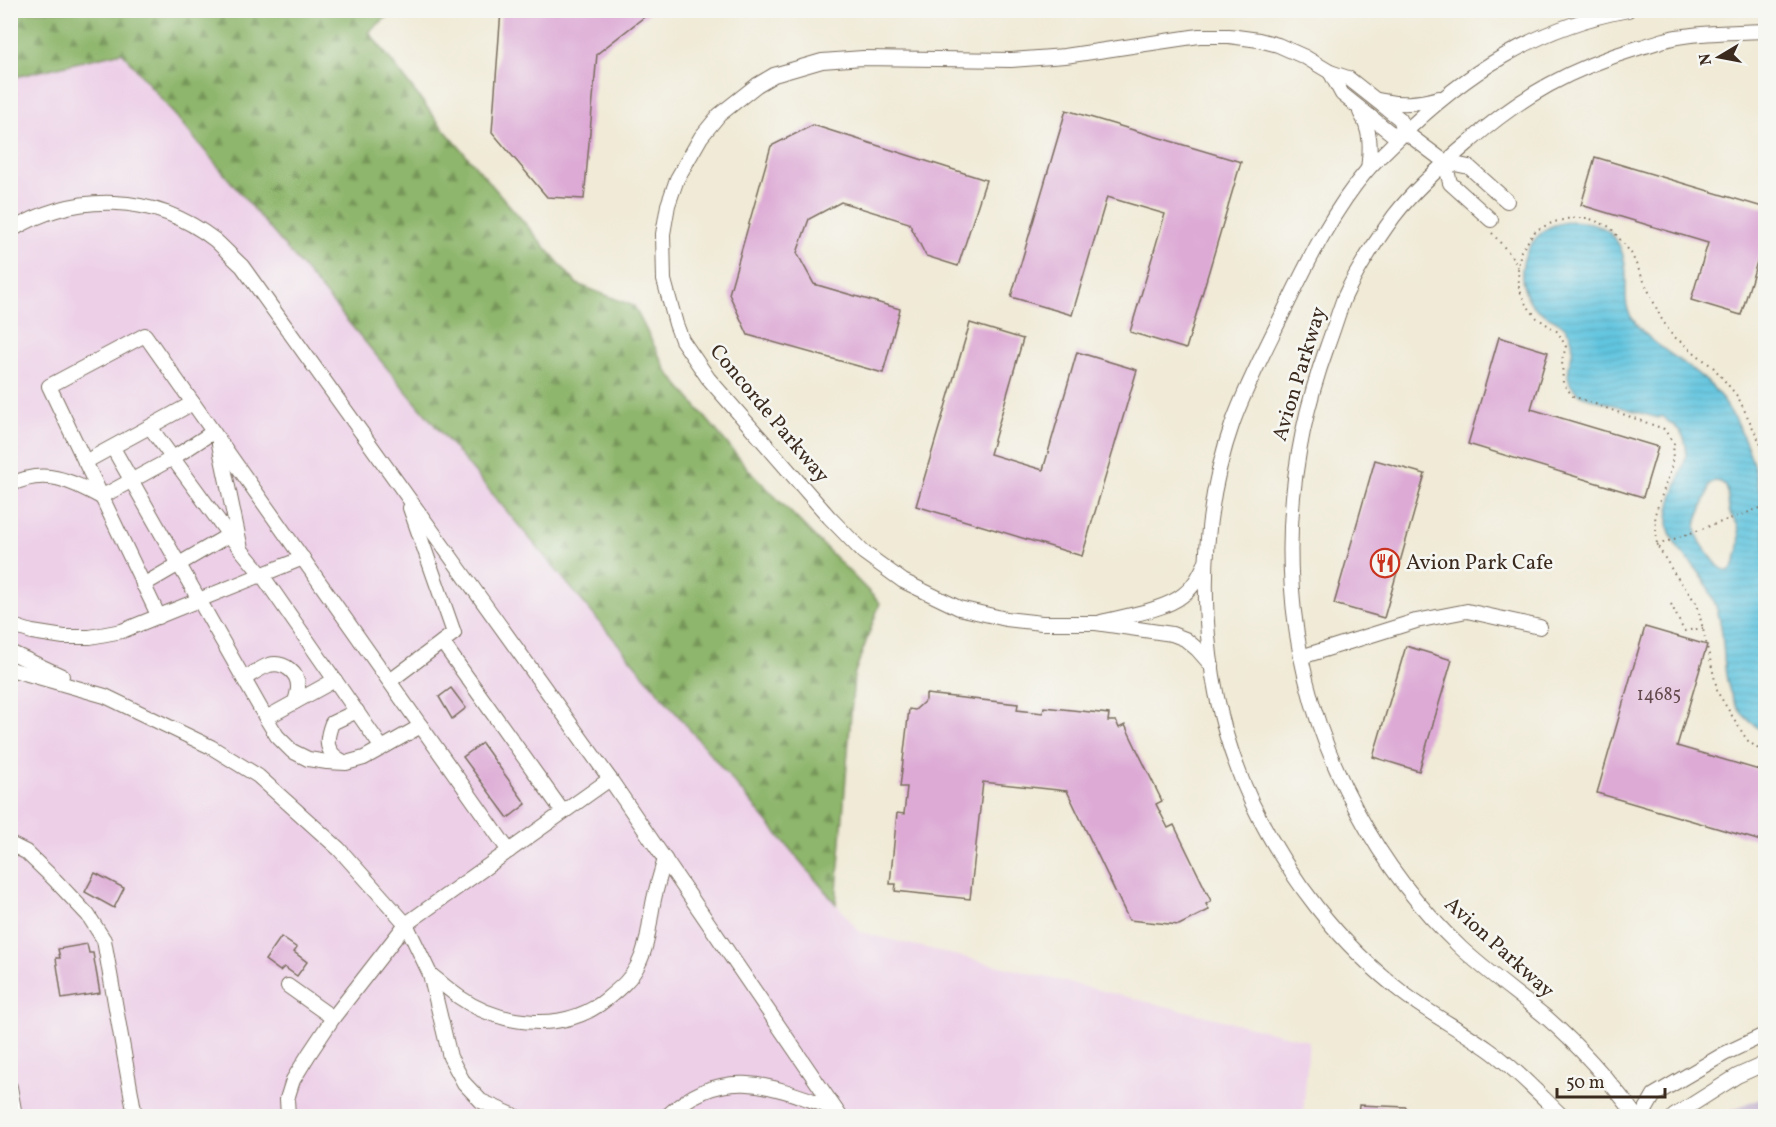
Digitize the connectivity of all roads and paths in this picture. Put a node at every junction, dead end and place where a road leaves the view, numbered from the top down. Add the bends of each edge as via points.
1 (1628, 10) edge
2 (1766, 31) edge
3 (1330, 72) junction
4 (1444, 97) junction
5 (1373, 99) junction
6 (1356, 105) junction
7 (1405, 132) junction
8 (1445, 162) junction
9 (1368, 169) junction
10 (1507, 201) dead end
11 (1489, 224) joint
12 (10, 231) edge
13 (1518, 267) junction
14 (193, 403) junction
15 (150, 427) junction
16 (216, 436) junction
17 (113, 448) junction
18 (1766, 455) edge
19 (173, 458) junction
20 (85, 462) junction
21 (132, 481) junction
22 (10, 485) edge
23 (404, 492) junction
24 (101, 497) junction
25 (1766, 506) edge
26 (229, 536) junction
27 (1657, 545) junction
28 (242, 550) junction
29 (303, 558) junction
30 (1206, 561) junction
31 (180, 564) junction
32 (262, 575) junction
33 (143, 585) junction
34 (200, 600) junction
35 (1671, 604) dead end
36 (159, 617) junction
37 (1096, 623) junction
38 (10, 624) edge
39 (1540, 627) dead end
40 (1703, 628) junction
41 (442, 642) junction
42 (10, 652) edge
43 (1301, 657) junction
44 (1212, 666) junction
45 (10, 669) edge
46 (244, 679) junction
47 (335, 680) junction
48 (390, 681) junction
49 (105, 696) junction
50 (295, 702) junction
51 (357, 711) junction
52 (266, 718) junction
53 (421, 726) junction
54 (382, 748) junction
55 (1766, 755) edge
56 (346, 763) junction
57 (610, 779) junction
58 (563, 812) junction
59 (10, 844) edge
60 (509, 850) junction
61 (665, 859) junction
62 (406, 924) junction
63 (430, 974) junction
64 (288, 986) dead end
65 (333, 1018) junction
66 (1766, 1034) edge
67 (1766, 1064) edge
68 (10, 1087) edge
69 (837, 1113) edge
70 (15, 1116) edge
71 (135, 1116) edge
72 (288, 1116) edge
73 (515, 1116) edge
74 (667, 1116) edge
75 (1562, 1116) edge
76 (1636, 1116) edge
77 (1642, 1116) edge
78 (1674, 1116) edge

1 - 4 street, Avion Parkway via 1553,30 1517,47
2 - 8 street, Avion Parkway via 1677,37 1575,70 1500,114
3 - 5 street, Concorde Parkway via 1348,78
3 - 6 street, Concorde Parkway via 1342,94
3 - 37 street, Concorde Parkway via 1278,45 1229,36 1199,36 1011,60 863,57 822,61 774,75 733,102 701,137 677,179 668,205 663,252 667,298 682,340 708,378 829,517 884,568 918,590 959,608 1024,621
4 - 5 street via 1417,104
4 - 7 street, Avion Parkway
5 - 7 street, Concorde Parkway via 1400,119
6 - 7 street, Concorde Parkway via 1392,134
6 - 9 street via 1367,124 1371,146
7 - 8 street, Concorde Parkway
7 - 9 street, Avion Parkway
8 - 10 street via 1469,167
8 - 11 street via 1450,183
8 - 43 street, Avion Parkway via 1396,214 1358,271 1345,297 1306,412 1290,534 1294,616
9 - 30 street, Avion Parkway via 1312,252 1249,383 1221,464
11 - 13 path
12 - 23 street via 28,220 88,203 140,206 191,225 242,266
13 - 18 path via 1521,251 1536,230 1554,222 1588,218 1610,227 1631,252 1660,318 1672,335 1714,368 1738,397
13 - 27 path via 1519,288 1525,303 1537,318 1558,332 1566,347 1563,384 1573,396 1664,429 1674,444 1671,470 1655,514
14 - 15 street
14 - 16 street
14 - 20 street via 145,335 49,386
15 - 17 street
15 - 19 street
16 - 19 street
16 - 28 street
16 - 29 street
17 - 20 street
17 - 21 street
19 - 21 street
19 - 26 street
20 - 24 street
21 - 24 street
21 - 31 street
22 - 24 street via 48,476 65,479
23 - 41 street via 454,633
23 - 57 street
24 - 33 street
25 - 27 path
26 - 28 street
26 - 31 street
27 - 40 path via 1697,604
28 - 32 street
29 - 32 street
29 - 48 street
30 - 37 street, Concorde Parkway via 1195,583 1182,597 1163,606
30 - 44 street, Avion Parkway
31 - 33 street
31 - 34 street
32 - 34 street
32 - 47 street
33 - 36 street
34 - 36 street
34 - 46 street
35 - 40 path via 1684,631
36 - 38 street via 90,638 32,632
37 - 44 street, Concorde Parkway via 1172,634 1185,639
39 - 43 street via 1467,611 1416,621
40 - 55 path via 1718,693 1747,740
41 - 48 street
41 - 58 street
42 - 49 street
43 - 76 street, Avion Parkway via 1310,698 1339,776 1374,841 1404,884 1460,947 1587,1056
44 - 75 street, Avion Parkway via 1236,763 1286,864 1311,900 1394,986 1496,1055
45 - 49 street
46 - 50 street via 268,665 288,667 298,687
46 - 52 street
47 - 50 street
47 - 51 street
48 - 53 street
49 - 62 street via 211,747 258,776 339,849
50 - 52 street
51 - 54 street
51 - 56 street via 332,723 328,735 328,747 334,757
52 - 56 street via 292,751 308,759
53 - 54 street
53 - 60 street
54 - 56 street
57 - 58 street
57 - 61 street
58 - 60 street
59 - 71 street via 26,852 54,879 88,915 104,940
60 - 62 street
61 - 63 street via 648,940 638,965 627,982 596,1008 557,1022 513,1019 460,998
61 - 69 street
62 - 63 street
62 - 65 street
63 - 73 street via 450,1057 464,1083 481,1101
64 - 65 street
65 - 72 street via 293,1080 287,1099
66 - 77 street via 1654,1095
67 - 78 street
68 - 70 street
69 - 74 street via 782,1089 756,1083 709,1089

